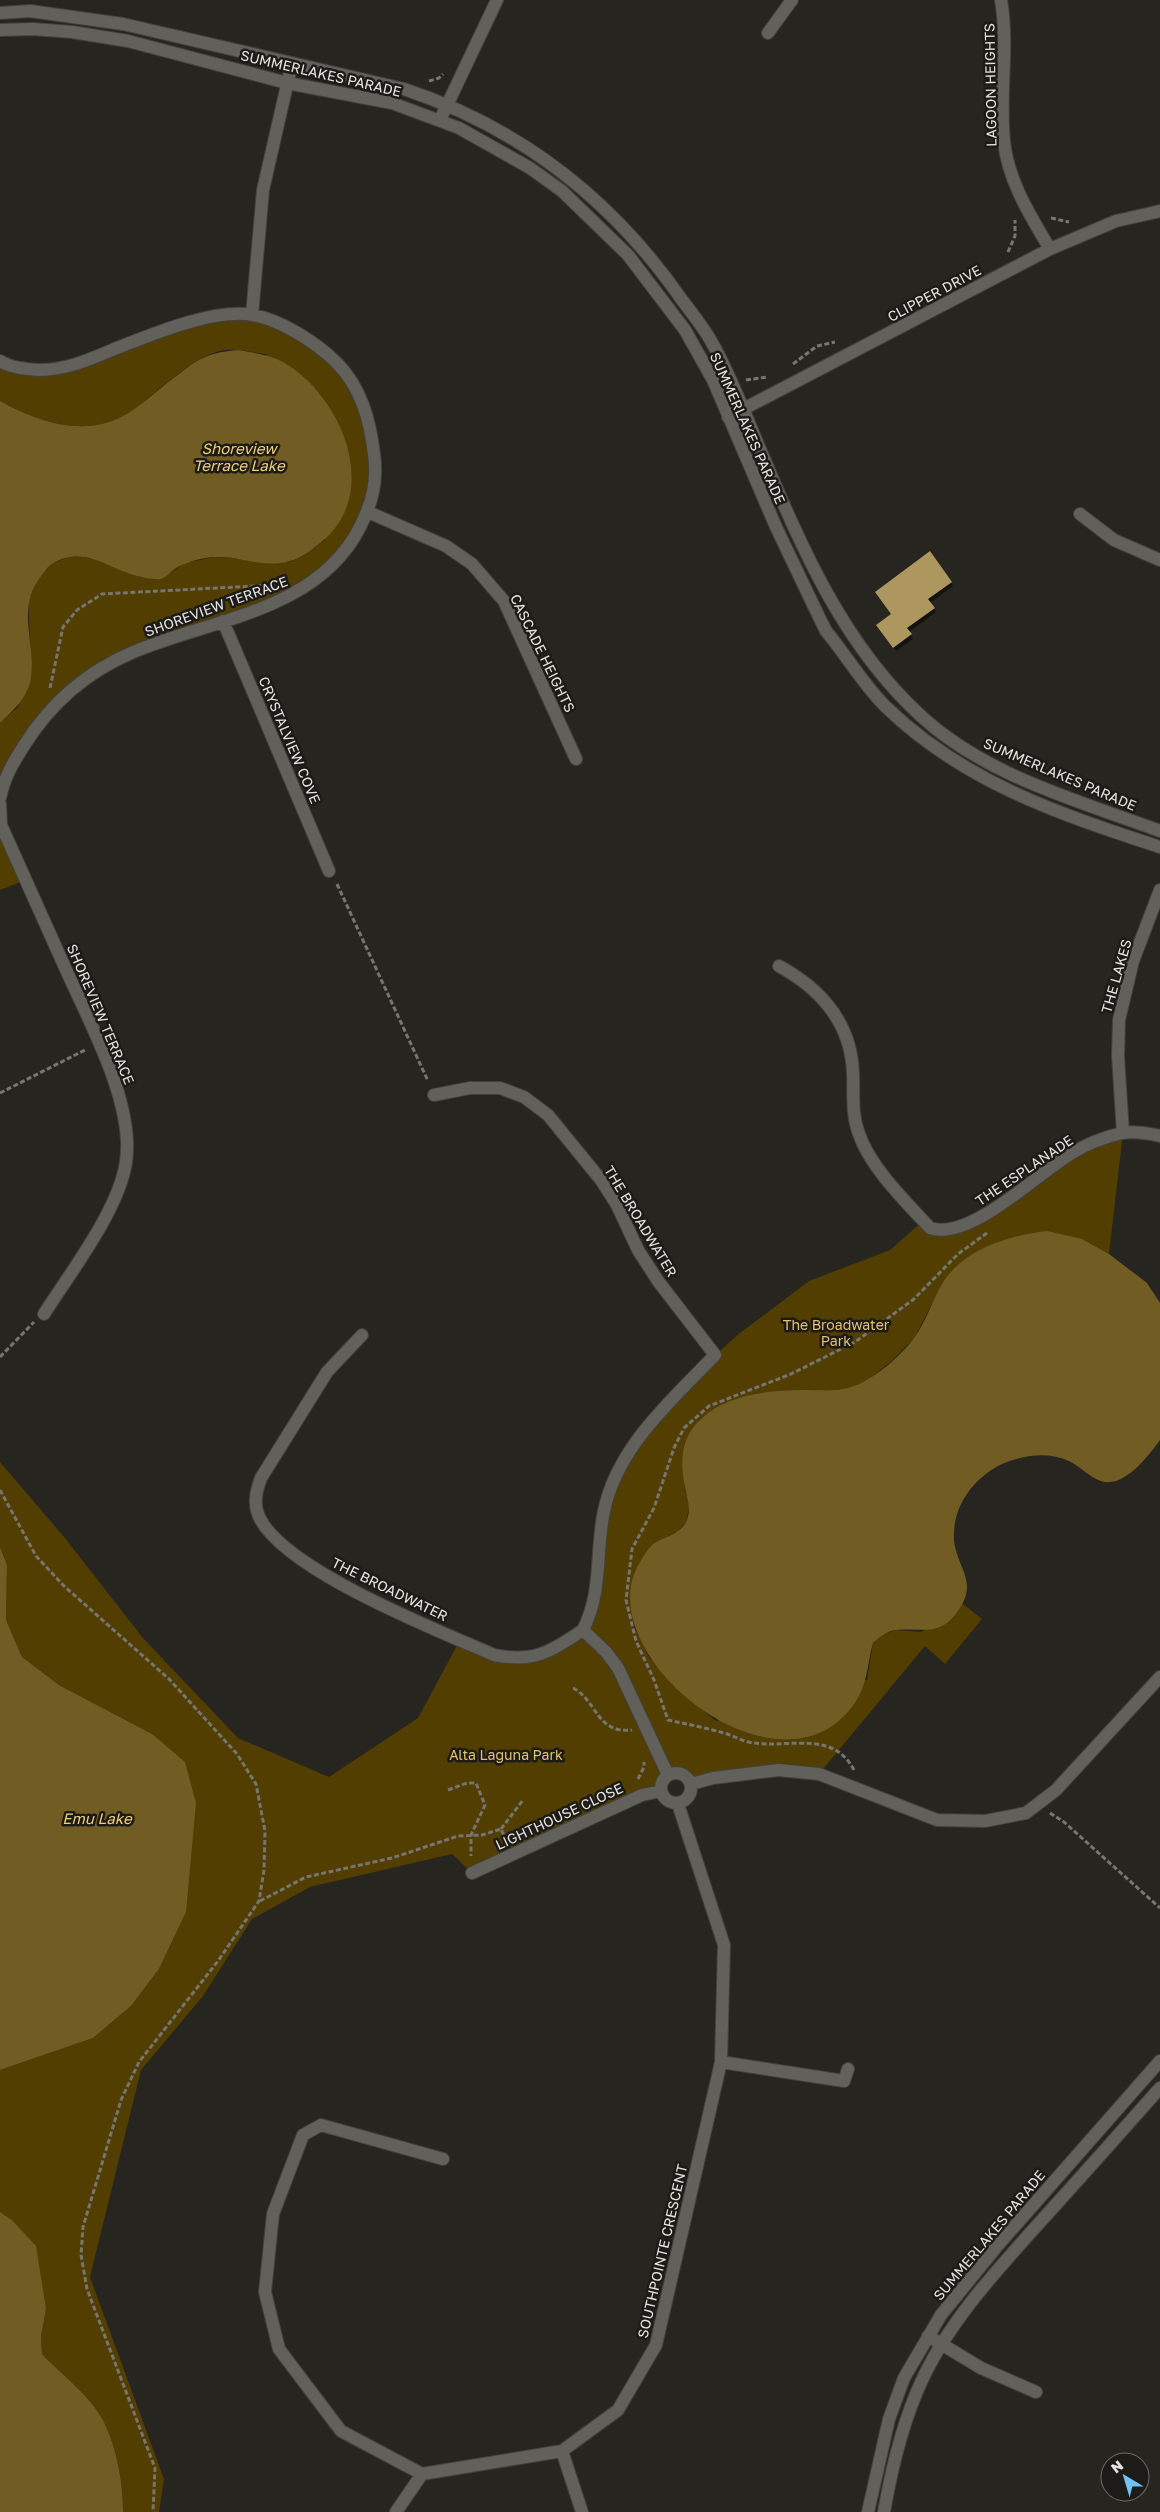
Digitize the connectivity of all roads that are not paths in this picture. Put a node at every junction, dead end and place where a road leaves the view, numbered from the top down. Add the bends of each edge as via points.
1 (497, 0) edge
2 (792, 0) edge
3 (1000, 0) edge
4 (0, 13) edge
5 (0, 30) edge
6 (768, 33) dead end
7 (292, 63) junction
8 (286, 83) junction
9 (448, 104) junction
10 (440, 120) junction
11 (1160, 211) edge
12 (1050, 249) junction
13 (252, 315) junction
14 (0, 361) edge
15 (743, 410) junction
16 (728, 416) junction
17 (368, 512) junction
18 (1080, 514) dead end
19 (1160, 560) edge
20 (223, 621) junction
21 (576, 759) dead end
22 (0, 798) edge
23 (0, 804) edge
24 (1160, 831) edge
25 (1160, 847) edge
26 (329, 871) road end
27 (1160, 890) edge
28 (779, 966) dead end
29 (434, 1095) road end
30 (1123, 1133) junction
31 (1160, 1136) edge
32 (44, 1314) road end
33 (362, 1335) dead end
34 (583, 1630) junction
35 (1160, 1677) edge
36 (668, 1775) junction
37 (691, 1784) junction
38 (661, 1791) junction
39 (678, 1804) junction
40 (472, 1873) road end
41 (1160, 2061) edge
42 (721, 2062) junction
43 (848, 2069) dead end
44 (1160, 2088) edge
45 (443, 2159) dead end
46 (928, 2336) junction
47 (942, 2344) junction
48 (1036, 2392) dead end
49 (562, 2451) junction
50 (422, 2474) junction
51 (396, 2512) edge
52 (582, 2512) edge
53 (868, 2512) edge
54 (884, 2512) edge

1 - 9 street
2 - 6 street
3 - 12 street, LAGOON HEIGHTS via 1004,22 1004,140 1009,167 1025,207
4 - 7 street, SUMMERLAKES PARADE via 30,11 123,24
5 - 8 street, SUMMERLAKES PARADE via 33,29 103,37 171,51
7 - 8 street
7 - 9 street, SUMMERLAKES PARADE
8 - 10 street, SUMMERLAKES PARADE via 392,103
8 - 13 street via 263,190
9 - 10 street
9 - 15 street, SUMMERLAKES PARADE via 512,138 555,167 605,208 642,247 711,341
10 - 16 street, SUMMERLAKES PARADE via 530,168 562,191 622,249 685,330 713,380
11 - 12 street, CLIPPER DRIVE via 1116,221
12 - 15 street, CLIPPER DRIVE
13 - 14 street, SHOREVIEW TERRACE via 190,322 72,366 29,370
13 - 17 street, SHOREVIEW TERRACE via 315,344 342,368 356,388 372,430 374,493
15 - 16 street, CLIPPER DRIVE
15 - 24 street, SUMMERLAKES PARADE via 784,506 833,607 858,646 922,717 962,748 999,768
16 - 25 street, SUMMERLAKES PARADE via 826,631 884,704 960,766 983,778 1066,816
17 - 20 street, SHOREVIEW TERRACE via 354,539 318,578 268,605
17 - 21 street, CASCADE HEIGHTS via 446,546 472,564 504,601
18 - 19 street via 1114,540
20 - 22 street, SHOREVIEW TERRACE via 132,653 82,680 36,727 4,778
20 - 26 street, CRYSTALVIEW COVE
23 - 32 street, SHOREVIEW TERRACE via 2,825 122,1100 126,1161 120,1186
27 - 30 street, THE LAKES via 1133,961 1118,1020
28 - 30 street, THE ESPLANADE via 803,979 822,996 839,1020 849,1044 853,1072 852,1108 859,1134 870,1158 930,1228 939,1232 952,1230 982,1217 1072,1153 1098,1140
29 - 34 street, THE BROADWATER via 470,1088 500,1088 524,1097 548,1115 600,1180 658,1281 716,1355 639,1437 619,1469 604,1508 598,1538 597,1590 592,1612
30 - 31 street
33 - 34 street, THE BROADWATER via 327,1372 261,1478 256,1494 257,1512 268,1530 290,1550 341,1584 494,1655 516,1660 539,1656
34 - 36 street via 618,1668 639,1728
35 - 37 street via 1056,1790 1026,1813 985,1822 937,1820 819,1774 779,1770
36 - 37 street via 681,1774
36 - 38 street via 663,1780
37 - 39 street via 686,1800
38 - 39 street via 670,1803
38 - 40 street, LIGHTHOUSE CLOSE via 642,1794
39 - 42 street, SOUTHPOINTE CRESCENT via 724,1944
41 - 46 street, SUMMERLAKES PARADE via 957,2292
42 - 43 street via 844,2081
42 - 49 street, SOUTHPOINTE CRESCENT via 656,2345 618,2410
44 - 47 street, SUMMERLAKES PARADE via 1002,2264
45 - 50 street via 321,2125 303,2135 273,2214 265,2292 279,2349 341,2431
46 - 47 street
46 - 53 street, SUMMERLAKES PARADE via 904,2378 889,2419
47 - 48 street via 981,2368
47 - 54 street, SUMMERLAKES PARADE via 923,2377 905,2420
49 - 50 street, SOUTHPOINTE CRESCENT
49 - 52 street
50 - 51 street

